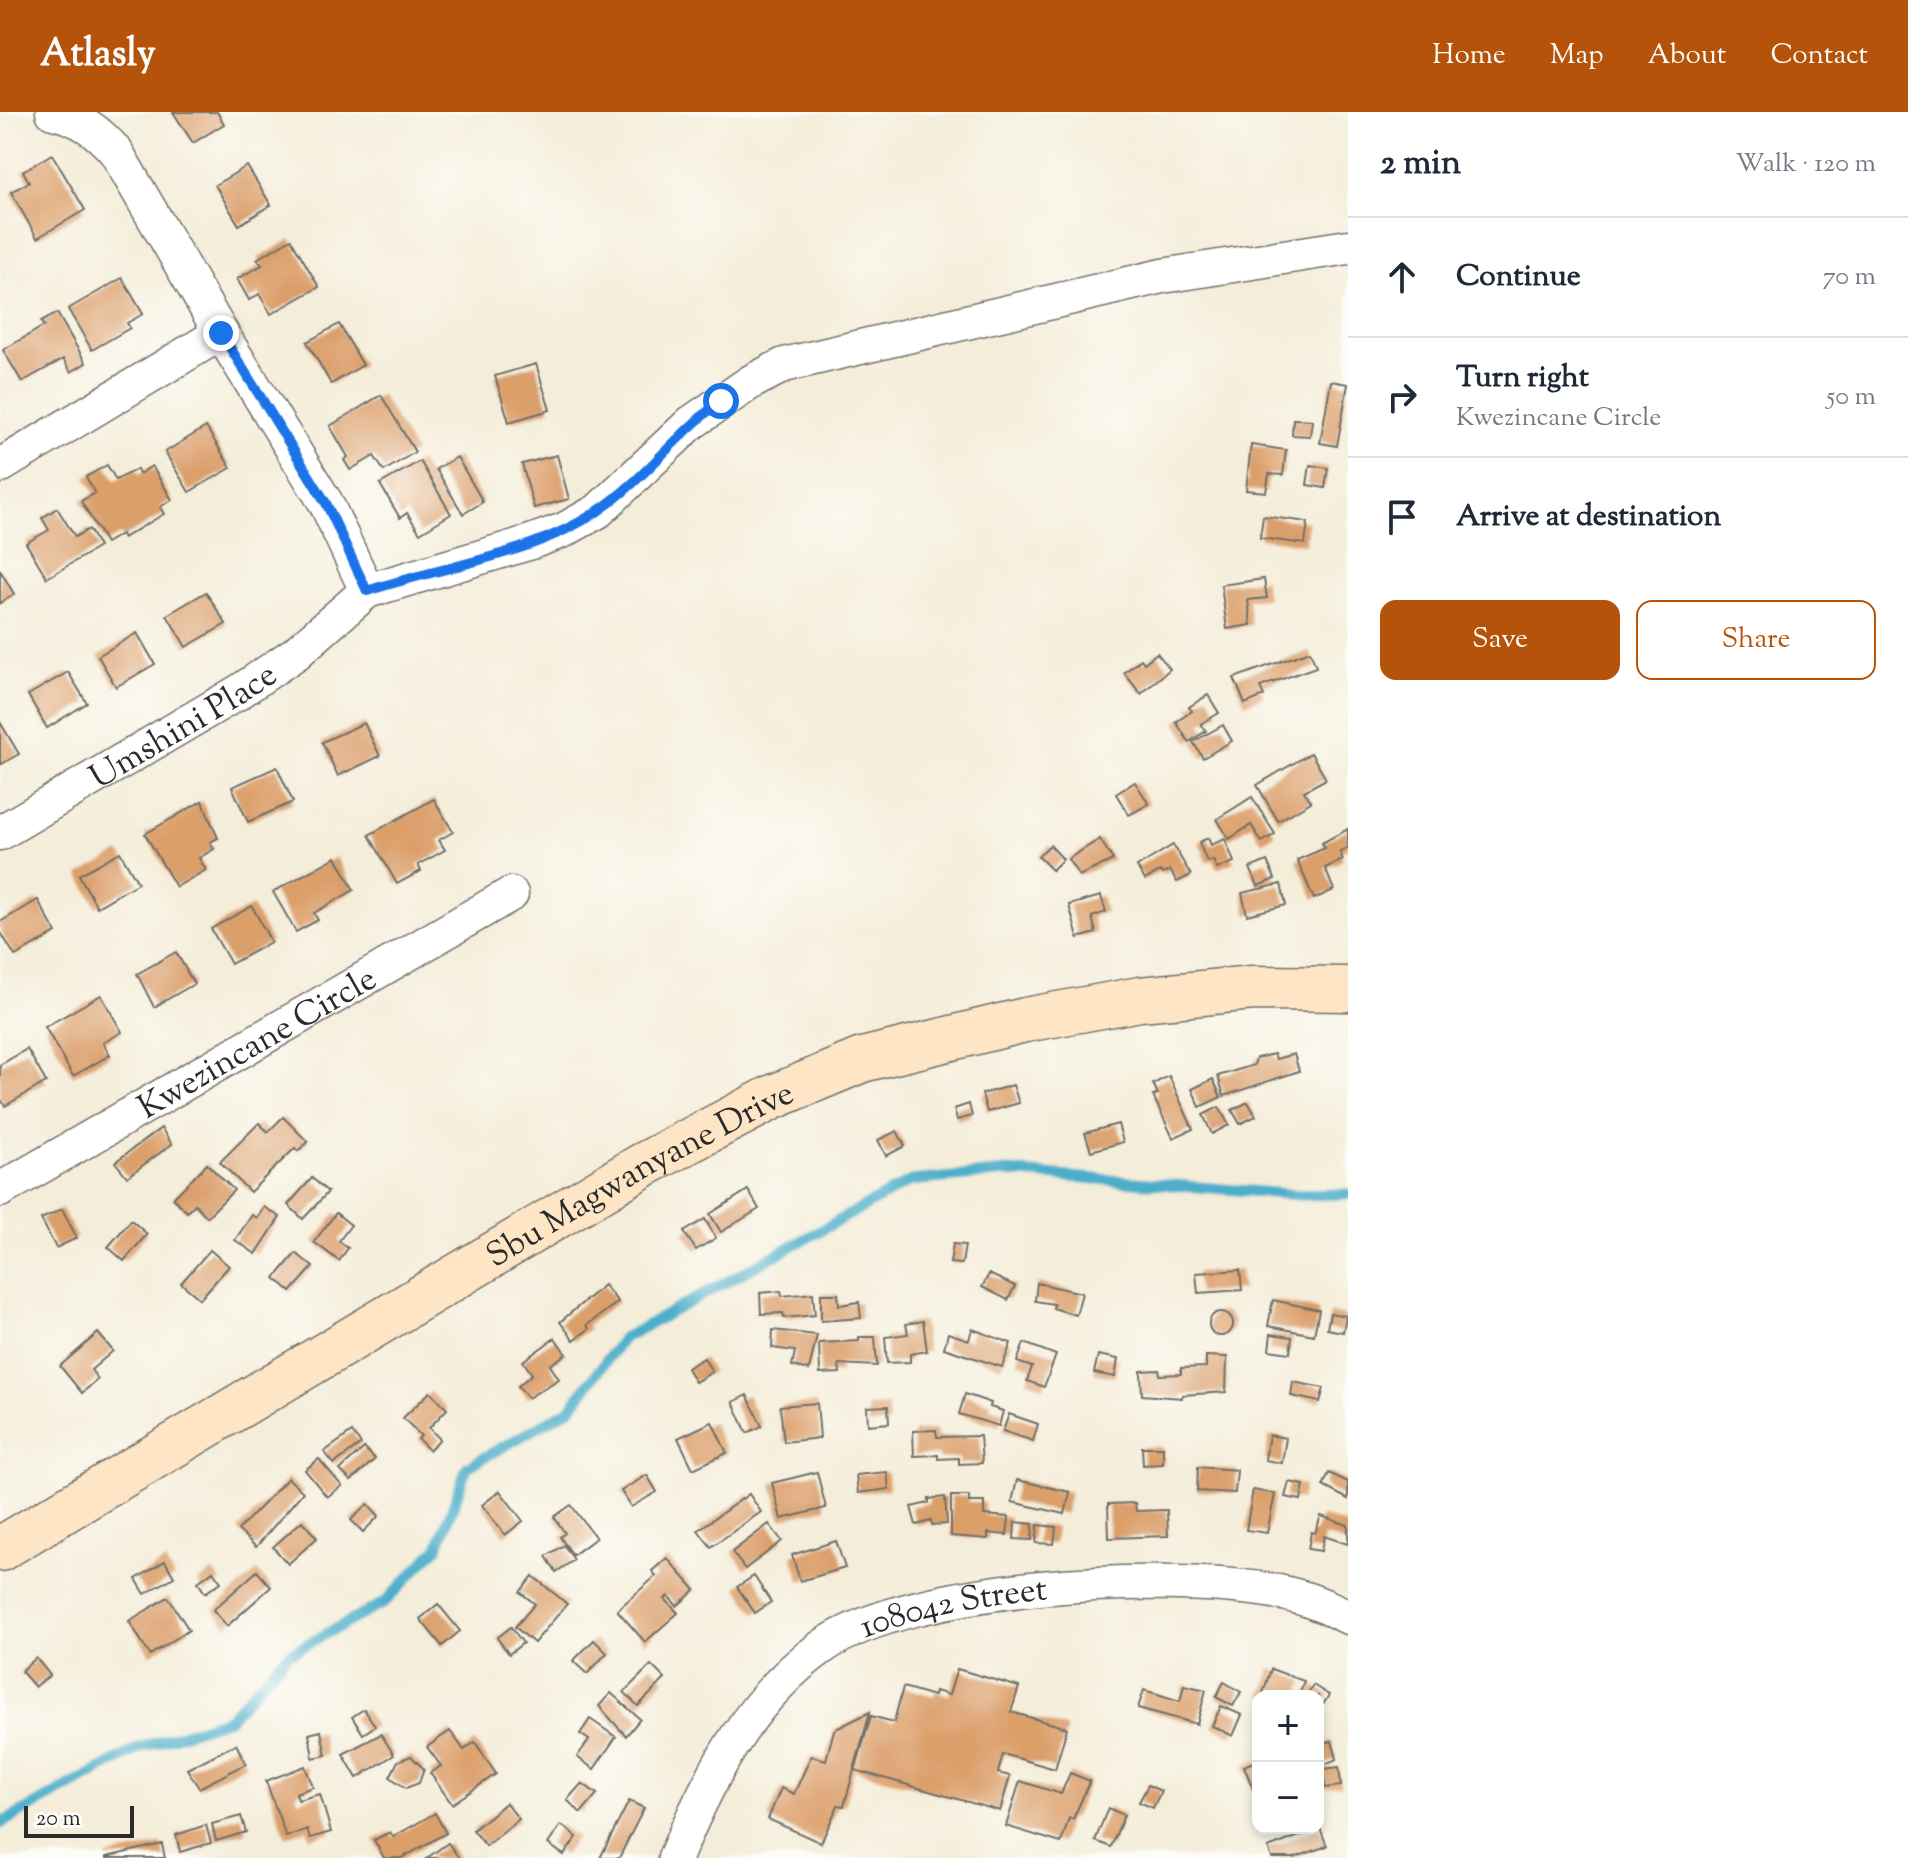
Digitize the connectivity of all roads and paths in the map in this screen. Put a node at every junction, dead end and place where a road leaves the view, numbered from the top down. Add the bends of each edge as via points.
1 (53, 112) edge
2 (1348, 247) edge
3 (221, 333) junction
4 (0, 466) edge
5 (360, 596) junction
6 (0, 833) edge
7 (511, 894) dead end
8 (1348, 989) edge
9 (0, 1190) edge
10 (0, 1549) edge
11 (1348, 1617) edge
12 (675, 1858) edge

1 - 3 street via 98,131 116,152
2 - 5 street via 1162,276 784,365 691,423 624,490 564,530
3 - 4 street
3 - 5 street via 326,503
5 - 6 street, Umshini Place via 296,653 239,692
7 - 9 street, Kwezincane Circle
8 - 10 main road, Sbu Magwanyane Drive via 1253,988 1140,999 1025,1020 862,1060 784,1092 643,1165
11 - 12 street, 108042 Street via 1268,1590 1148,1585 972,1596 866,1624 793,1670 748,1719 720,1759

